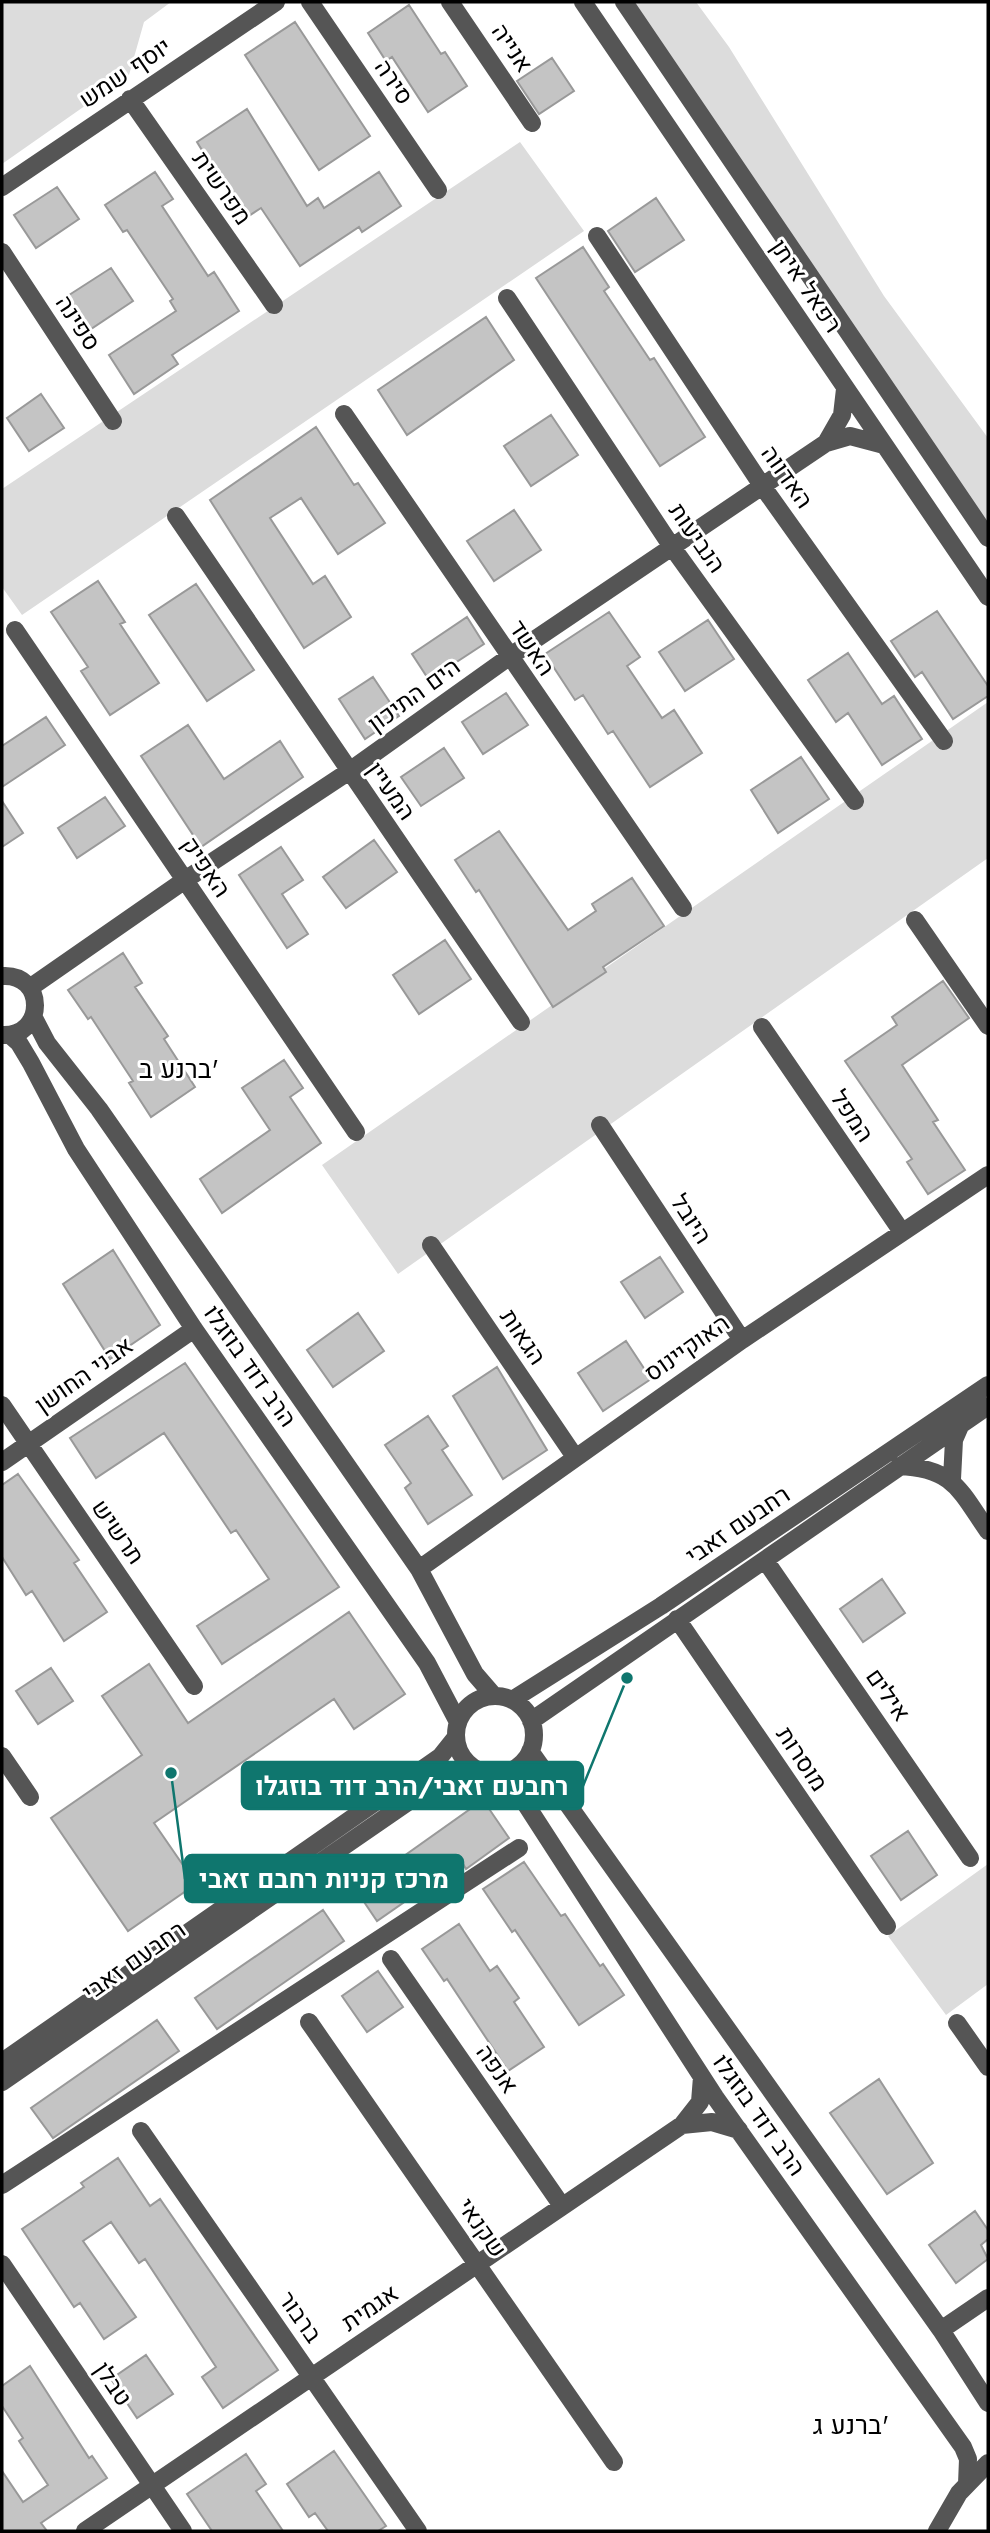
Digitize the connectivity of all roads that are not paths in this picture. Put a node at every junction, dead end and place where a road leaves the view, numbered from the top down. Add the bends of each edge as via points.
1 (276, 2) edge
2 (310, 2) edge
3 (450, 2) edge
4 (583, 2) edge
5 (624, 2) edge
6 (130, 99) junction
7 (532, 123) dead end
8 (2, 187) edge
9 (438, 190) dead end
10 (597, 236) dead end
11 (2, 252) edge
12 (507, 298) dead end
13 (274, 305) dead end
14 (845, 389) junction
15 (344, 414) dead end
16 (113, 421) dead end
17 (826, 443) junction
18 (884, 446) junction
19 (763, 487) junction
20 (176, 516) dead end
21 (988, 538) edge
22 (672, 547) junction
23 (988, 597) edge
24 (15, 631) dead end
25 (509, 657) junction
26 (944, 741) dead end
27 (348, 772) junction
28 (855, 801) dead end
29 (185, 880) junction
30 (683, 908) dead end
31 (915, 920) dead end
32 (4, 974) edge
33 (30, 987) junction
34 (34, 1018) junction
35 (521, 1022) dead end
36 (988, 1026) edge
37 (762, 1027) dead end
38 (6, 1035) edge
39 (600, 1125) dead end
40 (356, 1132) dead end
41 (988, 1175) edge
42 (902, 1232) junction
43 (430, 1245) dead end
44 (194, 1329) junction
45 (742, 1340) junction
46 (988, 1385) edge
47 (2, 1405) edge
48 (988, 1406) edge
49 (961, 1424) junction
50 (28, 1444) junction
51 (575, 1457) junction
52 (2, 1462) edge
53 (899, 1466) junction
54 (952, 1479) junction
55 (988, 1531) edge
56 (765, 1560) junction
57 (419, 1569) junction
58 (677, 1619) junction
59 (194, 1686) dead end
60 (494, 1696) junction
61 (512, 1700) junction
62 (531, 1721) junction
63 (457, 1729) junction
64 (530, 1751) junction
65 (2, 1756) edge
66 (468, 1764) junction
67 (505, 1772) junction
68 (30, 1797) dead end
69 (519, 1848) dead end
70 (970, 1858) dead end
71 (887, 1926) dead end
72 (391, 1959) dead end
73 (309, 2022) dead end
74 (957, 2023) dead end
75 (2, 2062) edge
76 (988, 2067) edge
77 (702, 2077) junction
78 (2, 2082) edge
79 (682, 2125) junction
80 (739, 2130) junction
81 (141, 2131) dead end
82 (2, 2185) edge
83 (562, 2206) junction
84 (2, 2264) edge
85 (477, 2264) junction
86 (988, 2298) edge
87 (941, 2330) junction
88 (312, 2377) junction
89 (988, 2403) edge
90 (614, 2462) dead end
91 (988, 2463) edge
92 (967, 2484) junction
93 (152, 2486) junction
94 (85, 2531) edge
95 (183, 2531) edge
96 (418, 2531) edge
97 (937, 2531) edge

1 - 6 street, יוסף שמש
2 - 9 street, סירה
3 - 7 street, אנייה
4 - 14 street, רפאל איתן
5 - 21 street, רפאל איתן
6 - 8 street, יוסף שמש
6 - 13 street, מפרשית
10 - 19 street, האדווה
11 - 16 street, ספינה
12 - 22 street, הנביעות
14 - 17 street, הים התיכון via 842,415
14 - 18 street, רפאל איתן
15 - 25 street, האשד
17 - 18 street, הים התיכון via 850,436
17 - 19 street, הים התיכון
18 - 23 street, רפאל איתן
19 - 22 street, הים התיכון
19 - 26 street, האדווה
20 - 27 street, המעיין
22 - 25 street, הים התיכון
22 - 28 street, הנביעות
24 - 29 street, האפיק
25 - 27 street, הים התיכון
25 - 30 street, האשד
27 - 29 street, הים התיכון
27 - 35 street, המעיין
29 - 33 street, הים התיכון
29 - 40 street, האפיק
31 - 36 street
32 - 33 street
33 - 34 street via 36,999
34 - 38 street via 20,1032
34 - 57 street, הרב דוד בוזגלו via 47,1043 99,1109
37 - 42 street, המפל
38 - 44 street, הרב דוד בוזגלו via 24,1051 76,1149
39 - 45 street, היובל
41 - 42 street, האוקיינוס
42 - 45 street, האוקיינוס
43 - 51 street, הגאות
44 - 50 street, אבני החושן
44 - 63 street, הרב דוד בוזגלו via 427,1663
45 - 51 street, האוקיינוס
46 - 61 street, רחבעם זאבי via 661,1606
47 - 50 street, תרשיש
48 - 49 street, רחבעם זאבי
49 - 53 street, רחבעם זאבי
49 - 54 street via 954,1440
50 - 52 street, אבני החושן
50 - 59 street, תרשיש
51 - 57 street, האוקיינוס
53 - 54 street via 918,1467
53 - 56 street, רחבעם זאבי
54 - 55 street
56 - 58 street, רחבעם זאבי
56 - 70 street, אילים
57 - 60 street, הרב דוד בוזגלו via 475,1674
58 - 62 street, רחבעם זאבי
58 - 71 street, מוסרות
60 - 61 street
60 - 63 street via 472,1703
61 - 62 street
62 - 64 street
63 - 66 street via 461,1755
63 - 75 street, רחבעם זאבי via 440,1757
64 - 67 street via 520,1765
64 - 87 street, הרב דוד בוזגלו
65 - 68 street
66 - 67 street via 489,1773
66 - 78 street, רחבעם זאבי
67 - 77 street, הרב דוד בוזגלו
69 - 82 street
72 - 83 street, אנפה
73 - 85 street, שקנאי
74 - 76 street
77 - 79 street, אגמית via 700,2102
77 - 80 street, הרב דוד בוזגלו
79 - 80 street via 712,2122
79 - 83 street, אגמית
80 - 92 street, הרב דוד בוזגלו via 963,2448 968,2459
81 - 88 street, ברבור
83 - 85 street, אגמית
84 - 93 street, טבלן
85 - 88 street, אגמית
85 - 90 street, שקנאי
86 - 87 street
87 - 89 street, הרב דוד בוזגלו
88 - 93 street, אגמית
88 - 96 street, ברבור
91 - 92 street
92 - 97 street
93 - 94 street, אגמית
93 - 95 street, טבלן

